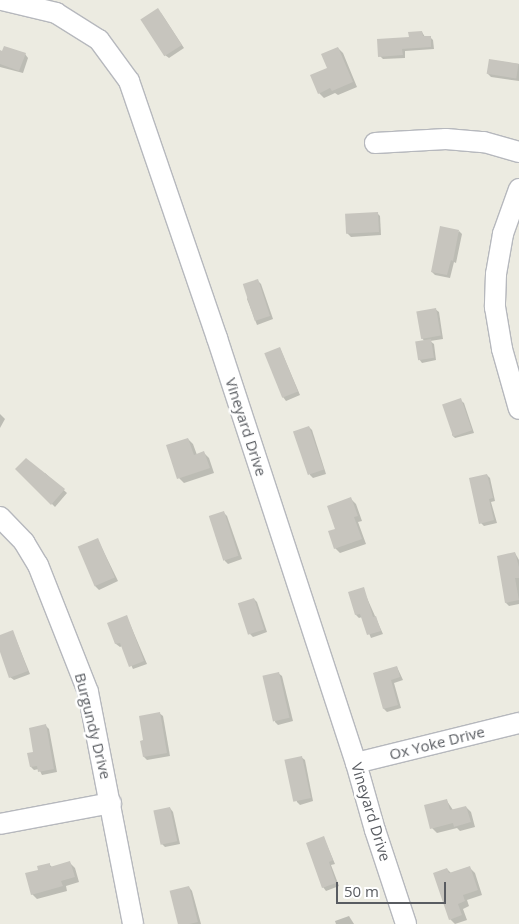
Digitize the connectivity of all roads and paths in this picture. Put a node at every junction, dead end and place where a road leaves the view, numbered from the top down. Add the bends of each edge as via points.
1 (2, 0) edge
2 (375, 143) dead end
3 (519, 152) edge
4 (519, 189) edge
5 (519, 409) edge
6 (0, 517) edge
7 (519, 723) edge
8 (356, 763) junction
9 (111, 803) junction
10 (0, 824) edge
11 (133, 924) edge
12 (406, 924) edge

1 - 8 street, Vineyard Drive via 56,13 99,40 129,81
2 - 3 street via 446,139 484,142
4 - 5 street via 503,234 496,274 495,306 502,349
6 - 9 street, Burgundy Drive via 24,542 38,565 81,672
7 - 8 street, Ox Yoke Drive
8 - 12 street, Vineyard Drive
9 - 10 street
9 - 11 street, Burgundy Drive

